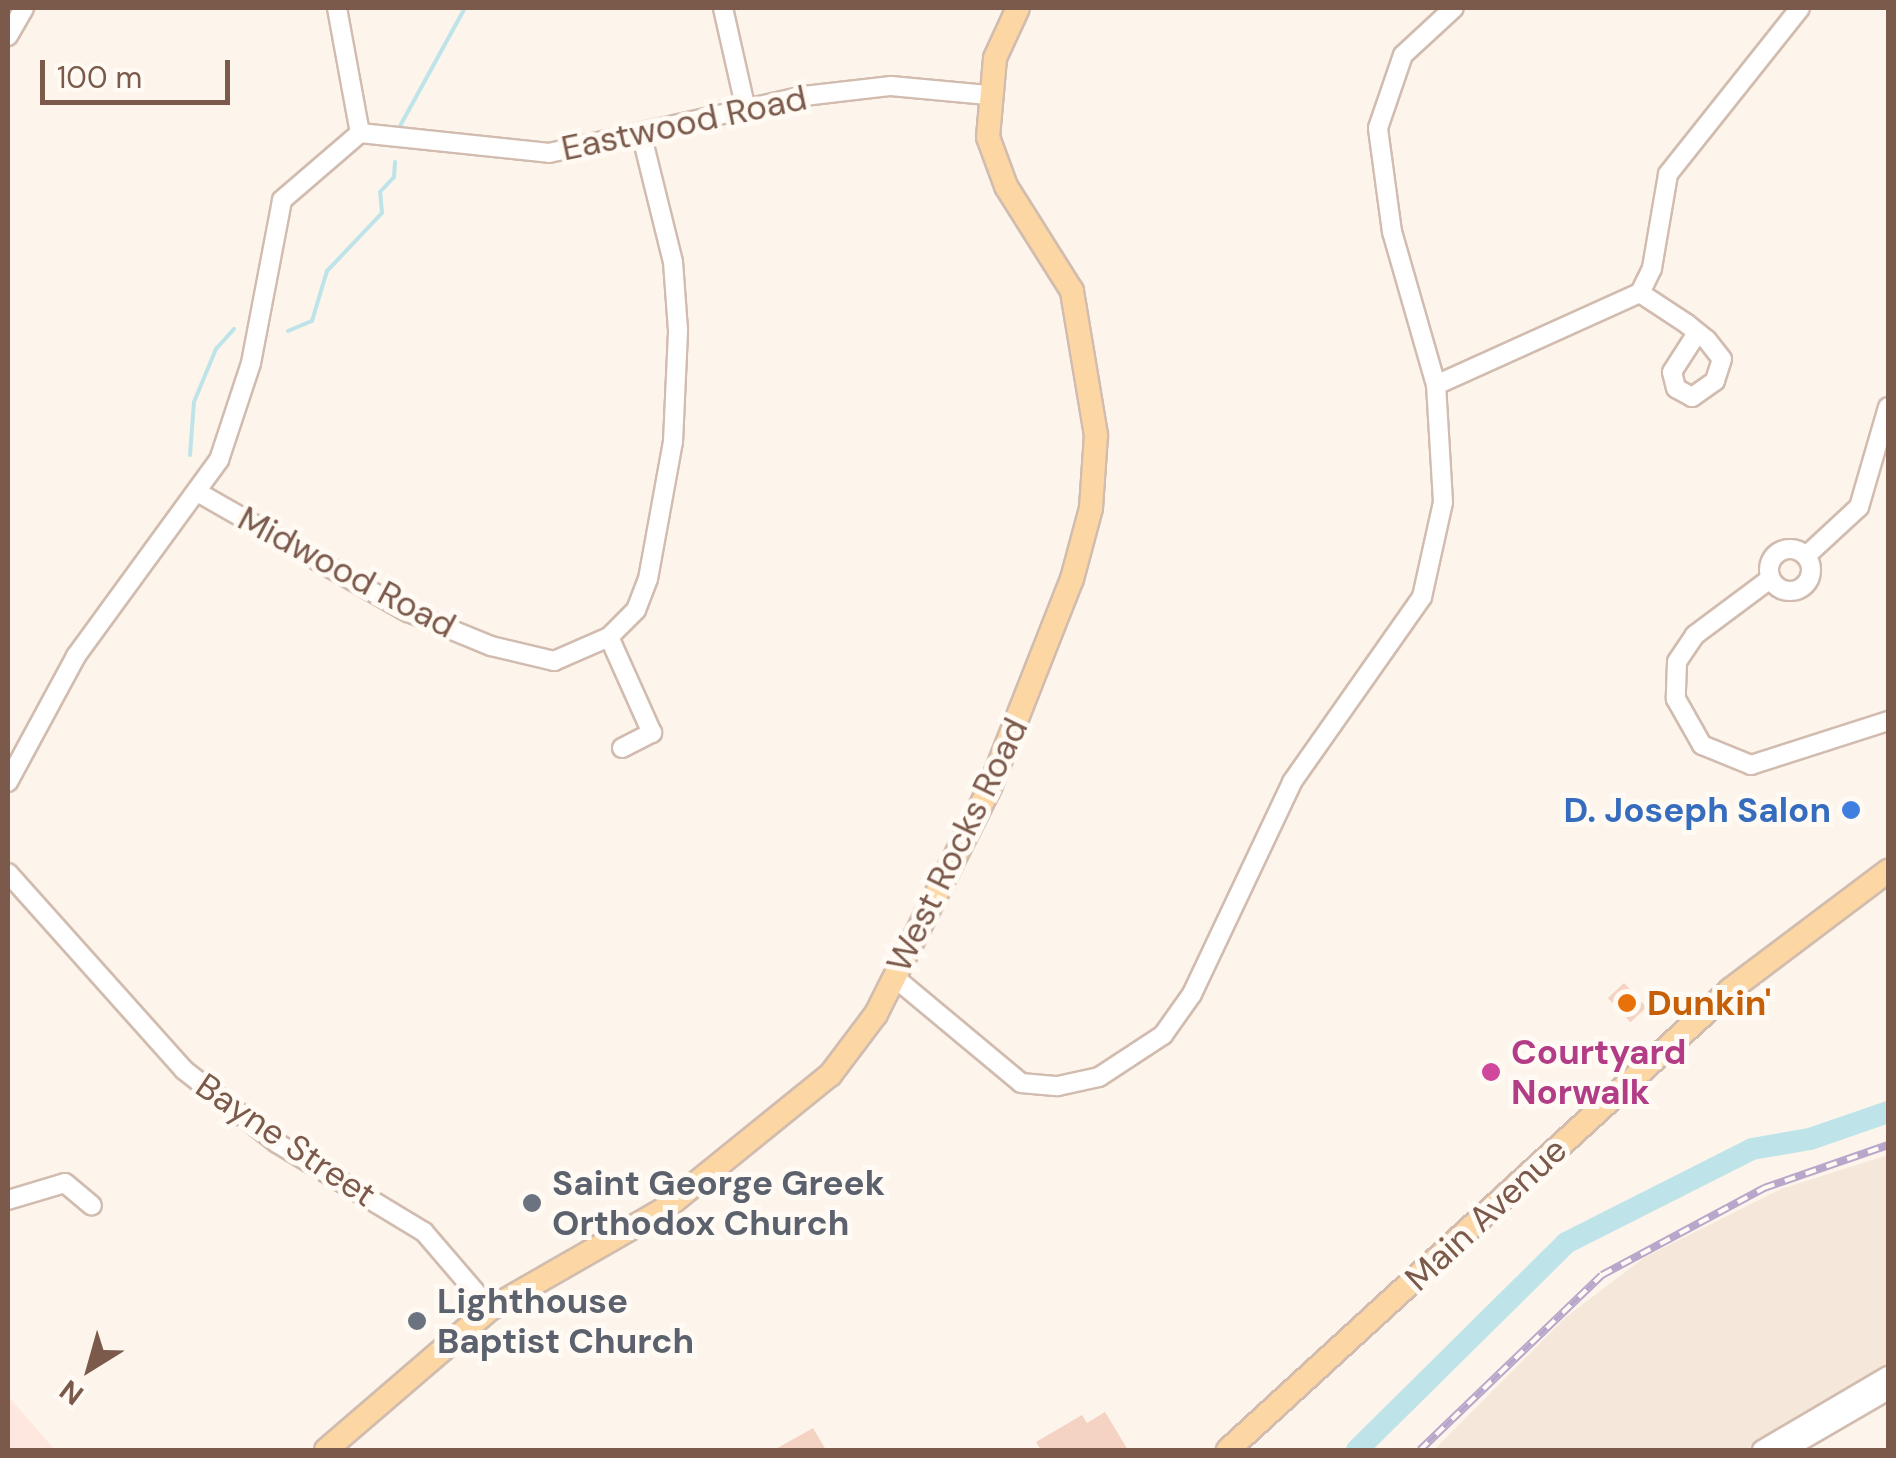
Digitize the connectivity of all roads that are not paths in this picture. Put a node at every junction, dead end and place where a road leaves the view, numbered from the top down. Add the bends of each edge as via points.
1 (24, 8) edge
2 (337, 8) edge
3 (723, 8) edge
4 (1018, 8) edge
5 (1454, 8) edge
6 (1800, 8) edge
7 (8, 36) edge
8 (988, 95) junction
9 (745, 106) junction
10 (360, 133) junction
11 (641, 133) junction
12 (1640, 293) junction
13 (1697, 333) dead end
14 (1436, 385) junction
15 (1888, 407) edge
16 (200, 492) junction
17 (1808, 559) junction
18 (1770, 579) junction
19 (609, 636) junction
20 (1888, 721) edge
21 (622, 748) dead end
22 (8, 782) edge
23 (1888, 872) edge
24 (8, 874) edge
25 (894, 978) junction
26 (8, 1200) edge
27 (92, 1206) dead end
28 (490, 1309) junction
29 (1888, 1376) edge
30 (1888, 1390) edge
31 (326, 1450) edge
32 (1228, 1450) edge
33 (1762, 1450) edge
34 (1785, 1450) edge

1 - 7 street
2 - 10 street
3 - 9 street
4 - 8 main road, West Rocks Road
5 - 14 street via 1403,55 1378,128 1392,232
6 - 12 street via 1668,174 1652,268
8 - 9 street, Eastwood Road via 890,86
8 - 25 main road, West Rocks Road via 997,168 1072,291 1083,326 1096,435 1091,508 1010,738
9 - 11 street, Eastwood Road
10 - 11 street, Eastwood Road via 549,153
10 - 16 street via 282,200 237,418
11 - 19 street via 672,262 675,406 648,579 636,610
12 - 13 street
12 - 14 street
14 - 25 street via 1443,502 1428,584 1292,782 1192,994 1163,1035 1099,1076 1058,1086 1021,1083
15 - 17 street via 1859,507
16 - 19 street, Midwood Road via 408,612 491,646 554,660
16 - 22 street via 76,656
17 - 18 street via 1776,553
17 - 18 street via 1808,582 1798,590 1778,589
18 - 20 street via 1695,634 1677,662 1676,699 1702,745 1751,765
19 - 21 street via 652,721 645,742
23 - 32 main road, Main Avenue via 1730,990
24 - 28 street, Bayne Street via 184,1070 277,1142 424,1232
25 - 28 main road, West Rocks Road via 848,1056 791,1111 648,1220
26 - 27 street via 64,1183
28 - 31 main road, West Rocks Road
29 - 33 street
30 - 34 street

